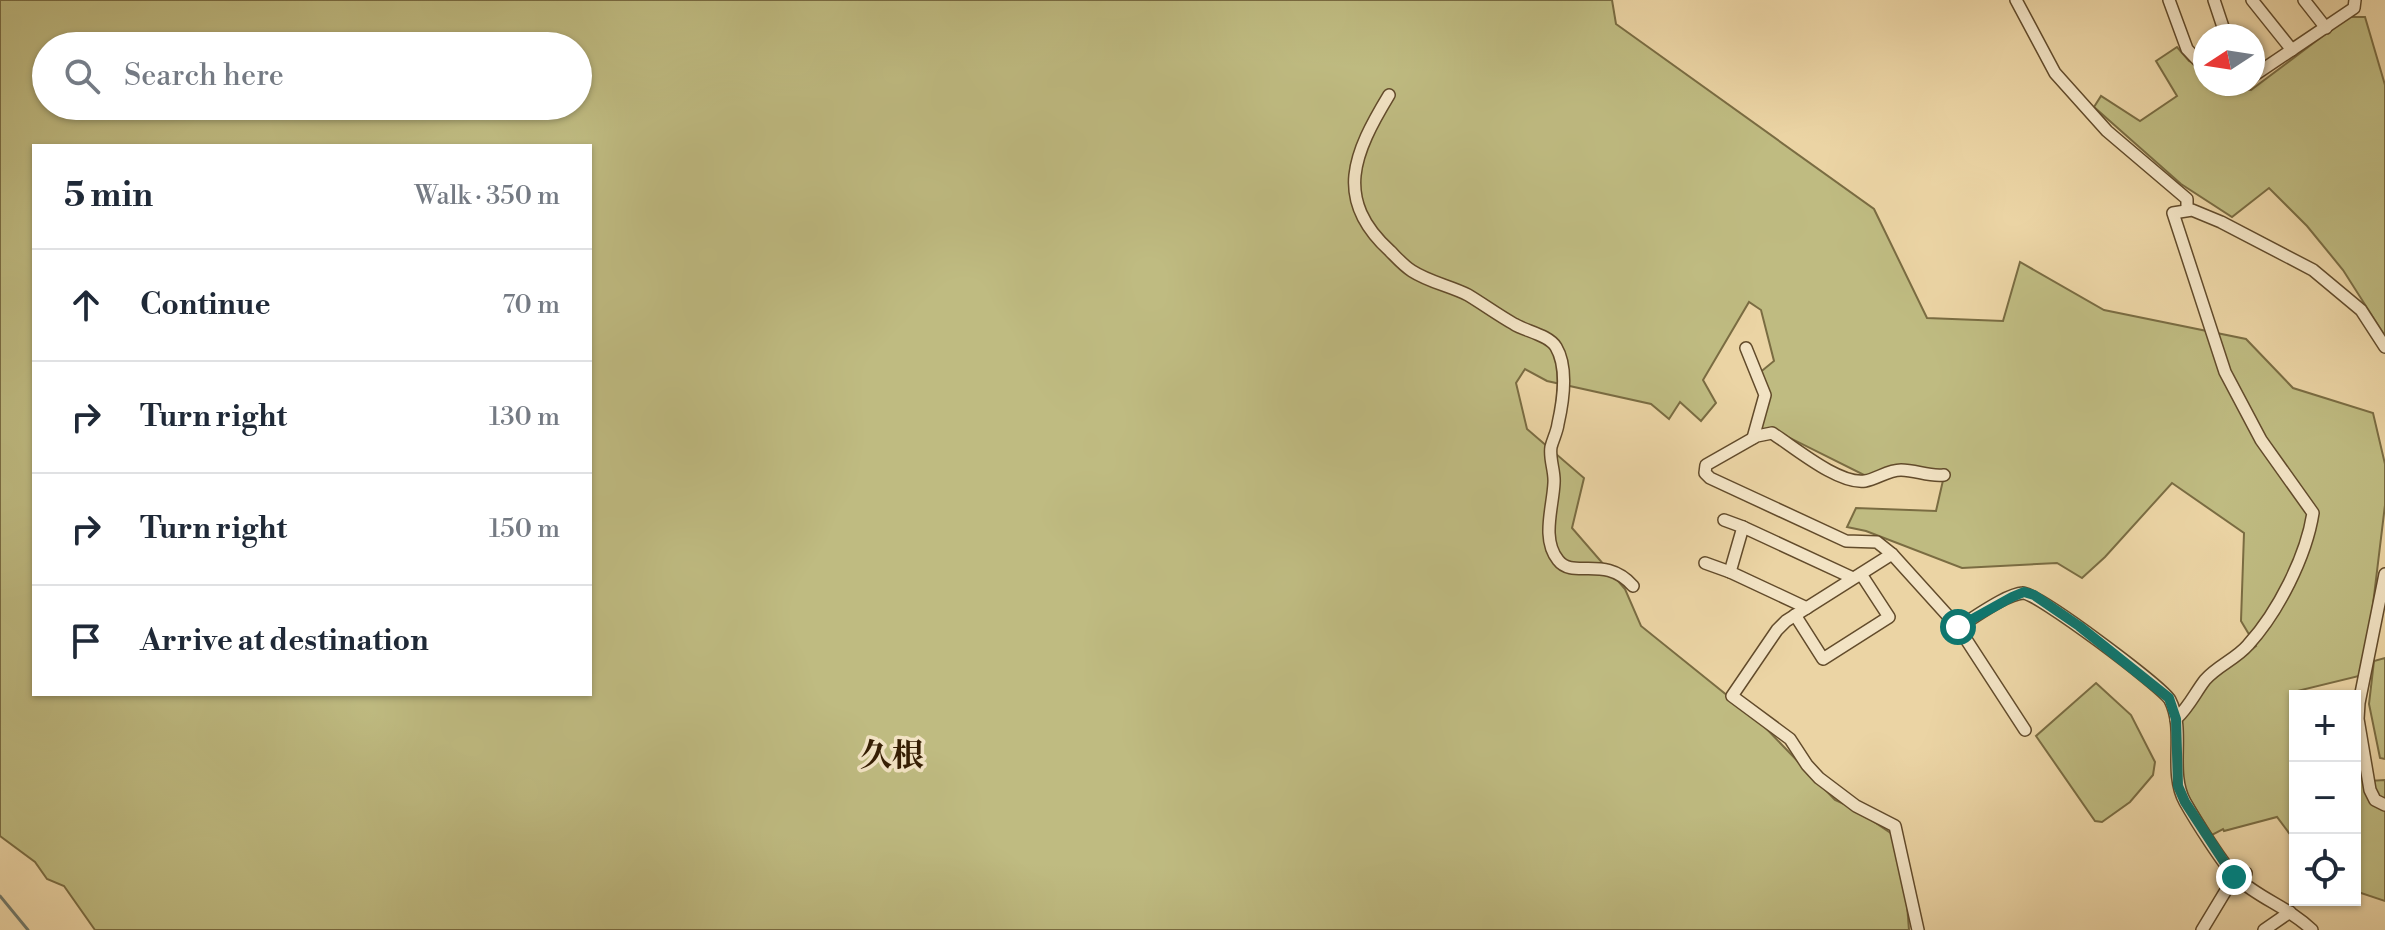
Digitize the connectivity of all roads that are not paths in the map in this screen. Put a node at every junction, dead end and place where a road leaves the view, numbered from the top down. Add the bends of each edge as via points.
1 (2016, 0) edge
2 (2169, 0) edge
3 (2214, 0) edge
4 (2252, 0) edge
5 (2304, 0) edge
6 (2355, 0) edge
7 (2222, 24) edge
8 (2326, 28) junction
9 (2292, 50) junction
10 (2193, 55) edge
11 (2265, 68) edge
12 (1389, 95) dead end
13 (2187, 210) junction
14 (2385, 347) edge
15 (1746, 348) dead end
16 (1753, 438) junction
17 (1944, 475) dead end
18 (1724, 520) dead end
19 (1743, 527) junction
20 (1892, 554) junction
21 (1705, 563) dead end
22 (1730, 572) junction
23 (2385, 574) edge
24 (1857, 576) junction
25 (1633, 586) dead end
26 (1807, 608) junction
27 (1795, 615) junction
28 (1958, 627) junction
29 (2176, 719) junction
30 (2025, 730) dead end
31 (2385, 805) edge
32 (2240, 875) junction
33 (2290, 912) junction
34 (1918, 930) edge
35 (2202, 930) edge
36 (2264, 930) edge
37 (2312, 930) edge

1 - 13 street via 2055,73 2107,131 2187,199
2 - 10 street
3 - 7 street
4 - 9 street
5 - 8 street
6 - 8 street via 2354,8
8 - 9 street
9 - 11 street
12 - 25 street via 1353,175 1361,217 1371,234 1412,271 1552,341 1563,374 1551,449 1552,546 1558,561 1569,568 1611,569
13 - 14 street via 2313,270 2361,310
13 - 29 street via 2173,213 2225,372 2261,440 2313,513 2304,549 2273,612 2247,647 2206,678
15 - 16 street via 1765,395
16 - 17 street via 1772,433 1855,481 1902,470
16 - 20 street via 1706,465 1705,473 1846,541 1877,542
18 - 19 street
19 - 22 street
19 - 24 street
20 - 24 street
20 - 28 street
21 - 22 street
22 - 26 street
23 - 31 street via 2358,719 2370,790
24 - 26 street
24 - 27 street via 1889,617 1823,659
26 - 27 street
27 - 34 street via 1777,630 1732,696 1790,739 1819,778 1895,826
28 - 29 street via 2012,597 2034,595 2169,698
28 - 30 street
29 - 32 street via 2178,786
32 - 33 street
32 - 35 street
33 - 36 street
33 - 37 street

